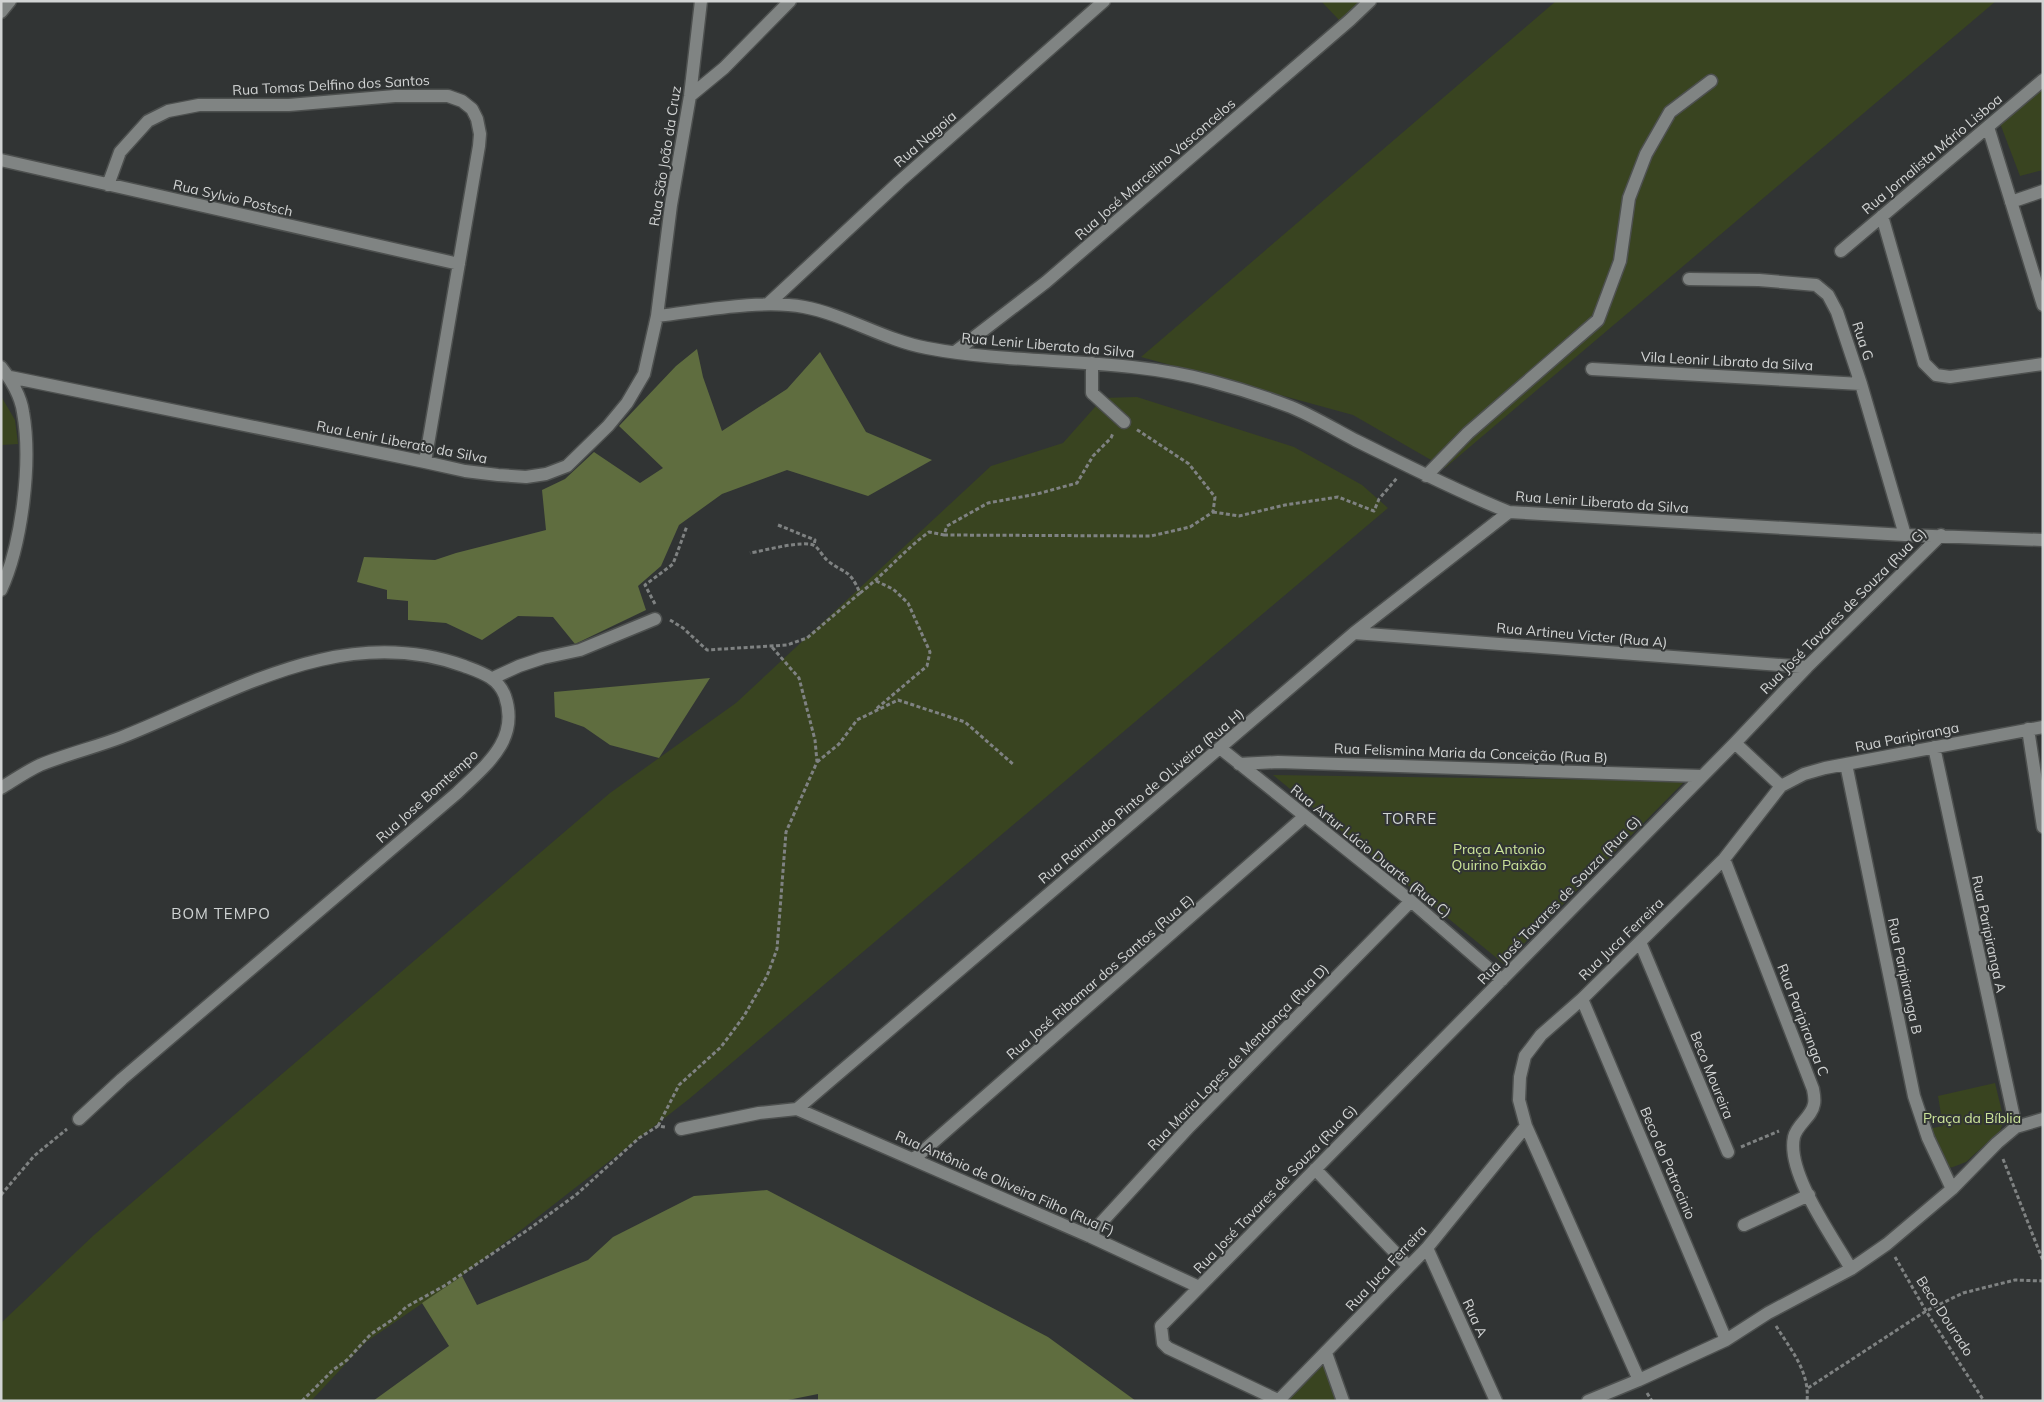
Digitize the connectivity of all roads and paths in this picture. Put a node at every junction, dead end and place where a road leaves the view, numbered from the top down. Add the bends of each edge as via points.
1 (10, 1) edge
2 (701, 1) edge
3 (790, 1) edge
4 (1104, 1) edge
5 (1370, 1) edge
6 (1, 12) edge
7 (2043, 80) edge
8 (1711, 81) dead end
9 (690, 96) junction
10 (1988, 128) junction
11 (1, 160) edge
12 (108, 185) junction
13 (2043, 191) edge
14 (2011, 202) junction
15 (1882, 216) junction
16 (1841, 251) dead end
17 (459, 264) junction
18 (1689, 279) dead end
19 (768, 304) junction
20 (2043, 305) edge
21 (657, 316) junction
22 (955, 352) junction
23 (1092, 363) junction
24 (2043, 364) edge
25 (1592, 369) dead end
26 (6, 372) edge
27 (1861, 384) junction
28 (1122, 420) junction
29 (425, 462) junction
30 (1406, 465) junction
31 (1426, 476) junction
32 (1213, 512) junction
33 (1509, 512) junction
34 (778, 525) dead end
35 (687, 526) dead end
36 (944, 535) junction
37 (1905, 535) junction
38 (1940, 535) junction
39 (2043, 540) edge
40 (814, 546) junction
41 (750, 553) dead end
42 (876, 581) junction
43 (1, 590) edge
44 (860, 593) junction
45 (658, 617) junction
46 (1354, 633) junction
47 (771, 646) junction
48 (1807, 666) junction
49 (493, 678) junction
50 (872, 713) junction
51 (2043, 727) edge
52 (2028, 729) junction
53 (1735, 743) junction
54 (1934, 747) junction
55 (1220, 748) junction
56 (817, 762) junction
57 (1239, 764) junction
58 (1846, 764) junction
59 (1014, 765) dead end
60 (1701, 776) junction
61 (1781, 786) junction
62 (1, 788) edge
63 (1305, 816) junction
64 (2043, 827) edge
65 (1724, 859) junction
66 (1411, 901) junction
67 (1640, 942) junction
68 (1502, 980) junction
69 (1582, 998) junction
70 (797, 1109) junction
71 (79, 1119) joint
72 (2043, 1119) edge
73 (658, 1126) junction
74 (1526, 1126) junction
75 (2016, 1127) junction
76 (680, 1128) joint
77 (1797, 1130) junction
78 (1997, 1143) junction
79 (1728, 1152) joint
80 (914, 1159) junction
81 (1315, 1169) junction
82 (1952, 1189) junction
83 (1, 1195) edge
84 (1809, 1195) junction
85 (1744, 1225) dead end
86 (1089, 1236) junction
87 (1886, 1244) junction
88 (1427, 1248) junction
89 (2043, 1261) edge
90 (1408, 1266) junction
91 (1851, 1269) junction
92 (2043, 1281) edge
93 (1199, 1287) junction
94 (1926, 1311) junction
95 (1768, 1313) junction
96 (1726, 1340) junction
97 (1326, 1353) junction
98 (1639, 1380) junction
99 (1808, 1388) junction
100 (302, 1401) edge
101 (1279, 1401) edge
102 (1343, 1401) edge
103 (1496, 1401) edge
104 (1588, 1401) edge
105 (1807, 1401) edge
106 (1984, 1401) edge

1 - 6 street
2 - 9 street, Rua São João da Cruz
3 - 9 street via 724,68
4 - 19 street, Rua Nagoia via 899,182
5 - 22 street, Rua José Marcelino Vasconcelos via 1046,282
7 - 10 street, Rua Jornalista Mário Lisboa
8 - 31 street via 1670,112 1646,154 1629,198 1620,261 1598,320 1468,433
9 - 21 street, Rua São João da Cruz
10 - 14 street
10 - 15 street, Rua Jornalista Mário Lisboa
11 - 12 street, Rua Sylvio Postsch
12 - 17 street, Rua Sylvio Postsch
12 - 17 street, Rua Tomas Delfino dos Santos via 120,152 148,121 168,111 199,105 289,105 395,96 448,96 462,101 472,110 480,134
13 - 14 street
14 - 20 street
15 - 16 street, Rua Jornalista Mário Lisboa
15 - 24 street via 1924,363 1936,375 1950,377
17 - 29 street, Rua Tomas Delfino dos Santos
18 - 27 street, Rua G via 1816,285 1828,295 1837,312
19 - 21 street, Rua Lenir Liberato da Silva
19 - 22 street, Rua Lenir Liberato da Silva via 803,307 897,340
21 - 29 street, Rua Lenir Liberato da Silva via 644,374 631,396 608,426 567,466 526,477 465,472
22 - 23 street, Rua Lenir Liberato da Silva via 1016,360
23 - 28 street via 1092,393
23 - 30 street, Rua Lenir Liberato da Silva via 1160,369 1221,384 1292,408
25 - 27 street, Vila Leonir Librato da Silva
26 - 29 street, Rua Lenir Liberato da Silva
26 - 43 street via 23,411 26,454 18,540
27 - 37 street, Rua G
28 - 32 path via 1189,464 1215,497
28 - 36 path via 1111,438 1093,456 1077,483 988,503 946,526
30 - 31 street, Rua Lenir Liberato da Silva
30 - 32 path via 1379,499 1374,511 1338,497 1239,516
31 - 33 street, Rua Lenir Liberato da Silva
32 - 36 path via 1190,527 1152,536
33 - 37 street, Rua Lenir Liberato da Silva
33 - 46 street, Rua Raimundo Pinto de OLiveira (Rua H)
34 - 40 path via 815,540
35 - 45 path via 673,564 645,585
36 - 42 path via 929,532
37 - 38 street, Rua Lenir Liberato da Silva
38 - 39 street, Rua Lenir Liberato da Silva
38 - 48 street, Rua José Tavares de Souza (Rua G)
40 - 41 path via 803,543
40 - 44 path via 828,561 846,571
42 - 44 path
42 - 50 path via 893,589 908,603 930,652 926,666
44 - 47 path via 807,638
45 - 47 path via 683,628 707,650
45 - 49 street via 580,650 527,664
46 - 48 street, Rua Artineu Victer (Rua A)
46 - 55 street, Rua Raimundo Pinto de OLiveira (Rua H)
47 - 56 path via 799,678 815,740
48 - 53 street, Rua José Tavares de Souza (Rua G)
49 - 62 street via 427,655 399,652 370,651 309,661 122,737 40,765
49 - 71 street, Rua Jose Bomtempo via 504,693 509,723 503,743 491,760 457,793
50 - 56 path via 857,720 839,744
50 - 59 path via 898,700 965,722
51 - 52 street, Rua Paripiranga
52 - 54 street, Rua Paripiranga
52 - 64 street
53 - 60 street, Rua José Tavares de Souza (Rua G)
53 - 61 street
54 - 58 street, Rua Paripiranga
54 - 75 street, Rua Paripiranga A
55 - 57 street, Rua Artur Lúcio Duarte (Rua C)
55 - 70 street, Rua Raimundo Pinto de OLiveira (Rua H)
56 - 73 path via 786,832 776,949 768,976 721,1047 679,1085
57 - 60 street, Rua Felismina Maria da Conceição (Rua B) via 1288,762
57 - 63 street, Rua Artur Lúcio Duarte (Rua C)
58 - 61 street, Rua Paripiranga via 1804,774
58 - 82 street, Rua Paripiranga B via 1914,1096 1928,1138
60 - 68 street, Rua José Tavares de Souza (Rua G)
61 - 65 street, Rua Juca Ferreira
63 - 66 street, Rua Artur Lúcio Duarte (Rua C)
63 - 80 street, Rua José Ribamar dos Santos (Rua E)
65 - 67 street, Rua Juca Ferreira
65 - 77 street, Rua Paripiranga C via 1814,1089 1814,1105
66 - 68 street, Rua Artur Lúcio Duarte (Rua C)
66 - 86 street, Rua Maria Lopes de Mendonça (Rua D) via 1189,1127
67 - 69 street, Rua Juca Ferreira
67 - 79 street, Beco Moureira
68 - 81 street, Rua José Tavares de Souza (Rua G)
69 - 74 street, Rua Juca Ferreira via 1541,1035 1525,1056 1519,1100
69 - 96 street, Beco do Patrocinio
70 - 76 street
70 - 80 street, Rua Antônio de Oliveira Filho (Rua F)
71 - 83 path via 34,1156
72 - 75 street
73 - 76 path
73 - 100 path via 639,1138 577,1194 529,1229 371,1334
74 - 88 street, Rua Juca Ferreira
74 - 98 street, Rua Juca Ferreira
75 - 78 street
77 - 79 path via 1782,1130
77 - 84 street, Rua Paripiranga C via 1793,1151 1795,1165
78 - 82 street
78 - 89 path
80 - 86 street, Rua Antônio de Oliveira Filho (Rua F)
81 - 90 street
81 - 93 street, Rua José Tavares de Souza (Rua G)
82 - 87 street
84 - 85 street
84 - 91 street, Rua Paripiranga C
86 - 93 street, Rua Antônio de Oliveira Filho (Rua F)
87 - 91 street
87 - 94 path, Beco Dourado
88 - 90 street, Rua Juca Ferreira
88 - 103 street, Rua A
90 - 97 street, Rua Juca Ferreira
91 - 95 street
92 - 94 path via 2015,1280 1991,1285 1964,1293
93 - 101 street, Rua José Tavares de Souza (Rua G) via 1161,1326 1163,1342 1174,1352
94 - 99 path
94 - 106 path, Beco Dourado
95 - 96 street
95 - 99 path via 1802,1369
96 - 98 street
97 - 101 street, Rua Juca Ferreira
97 - 102 street
98 - 104 street
99 - 105 path

